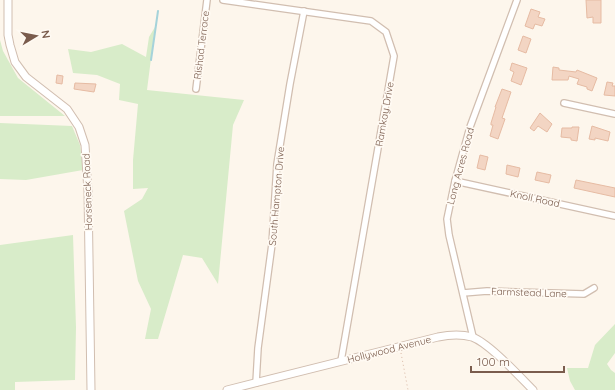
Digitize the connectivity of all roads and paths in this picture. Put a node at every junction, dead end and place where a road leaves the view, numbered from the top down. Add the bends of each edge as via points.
1 (8, 0) edge
2 (207, 0) edge
3 (223, 0) edge
4 (517, 0) edge
5 (304, 11) junction
6 (196, 89) dead end
7 (564, 103) dead end
8 (615, 114) edge
9 (455, 181) junction
10 (615, 216) edge
11 (594, 288) dead end
12 (463, 293) junction
13 (473, 337) junction
14 (399, 346) junction
15 (341, 361) junction
16 (256, 383) junction
17 (91, 390) edge
18 (227, 390) edge
19 (408, 390) edge
20 (533, 390) edge

1 - 17 street, Horseneck Road via 8,35 15,62 26,77 67,109 79,127 85,145
2 - 6 street, Rishad Terrace
3 - 5 street, Ramkay Drive
4 - 9 street, Long Acres Road via 470,127
5 - 15 street, Ramkay Drive via 370,21 386,32 394,56
5 - 16 street, South Hampton Drive via 277,164 272,244 258,348
7 - 8 street
9 - 10 street, Knoll Road
9 - 12 street, Long Acres Road via 447,219
11 - 12 street, Farmstead Lane via 584,294 487,291
12 - 13 street, Long Acres Road
13 - 14 street, Hollywood Avenue via 438,336
13 - 20 street via 491,350
14 - 15 street, Hollywood Avenue
14 - 19 path
15 - 16 street, Hollywood Avenue
16 - 18 street, Hollywood Avenue

